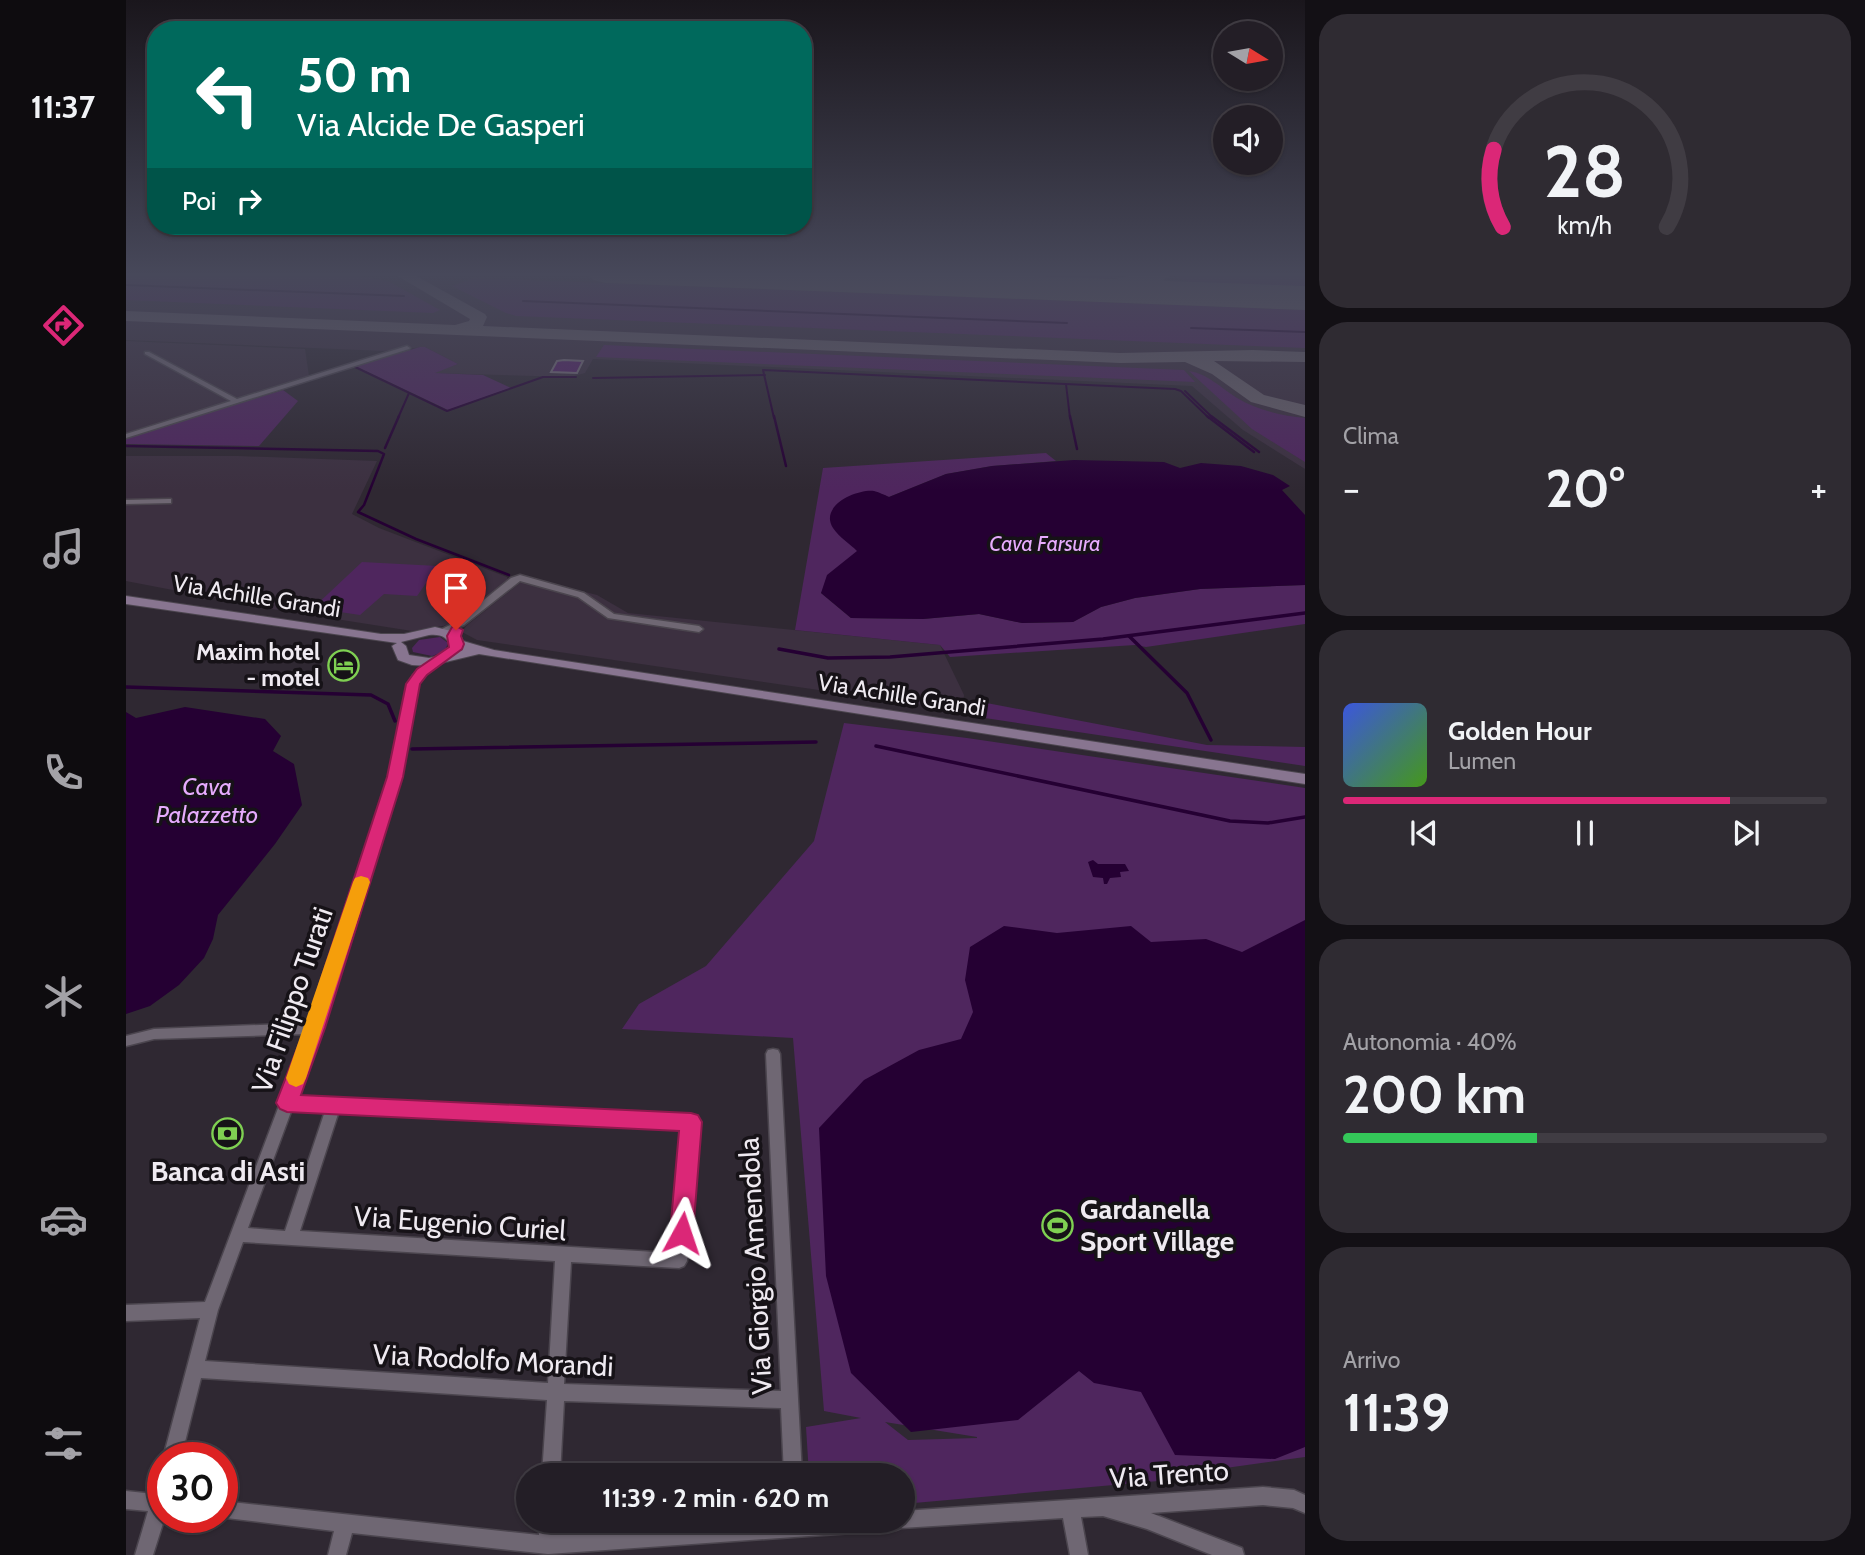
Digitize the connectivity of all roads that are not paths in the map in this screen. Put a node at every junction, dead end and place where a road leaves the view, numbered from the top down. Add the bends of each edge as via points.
1 (407, 348) dead end
2 (147, 353) dead end
3 (236, 401) junction
4 (126, 426) edge
5 (136, 433) junction
6 (126, 436) edge
7 (168, 501) dead end
8 (126, 502) edge
9 (126, 600) edge
10 (699, 629) dead end
11 (403, 642) junction
12 (449, 645) junction
13 (411, 661) junction
14 (416, 677) junction
15 (1305, 779) edge
16 (315, 1028) junction
17 (126, 1041) edge
18 (773, 1054) dead end
19 (287, 1103) junction
20 (334, 1105) junction
21 (238, 1235) junction
22 (290, 1239) junction
23 (563, 1256) junction
24 (210, 1310) junction
25 (126, 1313) edge
26 (194, 1369) junction
27 (556, 1392) junction
28 (789, 1400) junction
29 (176, 1442) edge
30 (552, 1463) edge
31 (792, 1463) edge
32 (126, 1500) edge
33 (147, 1500) edge
34 (1305, 1504) edge
35 (1097, 1507) junction
36 (1070, 1509) junction
37 (238, 1512) edge
38 (915, 1519) edge
39 (346, 1523) junction
40 (151, 1533) edge
41 (548, 1533) edge
42 (718, 1533) edge
43 (548, 1545) junction
44 (589, 1548) edge
45 (144, 1555) edge
46 (337, 1555) edge
47 (1079, 1555) edge
48 (1235, 1555) edge

1 - 3 street
2 - 3 street
3 - 5 street
4 - 5 street
5 - 6 street
7 - 8 street
9 - 11 main road, Via Achille Grandi
10 - 12 street via 608,615 581,595 523,578 514,580 461,623
11 - 12 main road, Via Achille Grandi via 423,631
11 - 13 main road, Via Achille Grandi via 401,655
12 - 13 main road, Via Achille Grandi
12 - 14 street
12 - 15 main road, Via Achille Grandi
13 - 14 street
14 - 16 street, Via Filippo Turati via 395,777
16 - 17 street via 154,1034
16 - 19 street, Via Filippo Turati
18 - 28 street, Via Giorgio Amendola
19 - 20 street
19 - 21 street, Via Filippo Turati
20 - 22 street
20 - 23 street, Via Eugenio Curiel via 691,1122 679,1261
21 - 22 street, Via Eugenio Curiel
21 - 24 street, Via Filippo Turati
22 - 23 street, Via Eugenio Curiel
23 - 27 street
24 - 25 street
24 - 26 street, Via Filippo Turati
26 - 27 street, Via Rodolfo Morandi
26 - 29 street, Via Filippo Turati
27 - 28 street, Via Rodolfo Morandi
27 - 30 street
28 - 31 street, Via Giorgio Amendola
32 - 33 street
34 - 35 street, Via Trento via 1263,1496
35 - 36 street
35 - 48 street, Via Trento via 1147,1520
36 - 38 street
36 - 47 street
37 - 39 street
39 - 43 street
39 - 46 street
40 - 45 street
41 - 43 street
42 - 44 street
43 - 44 street

